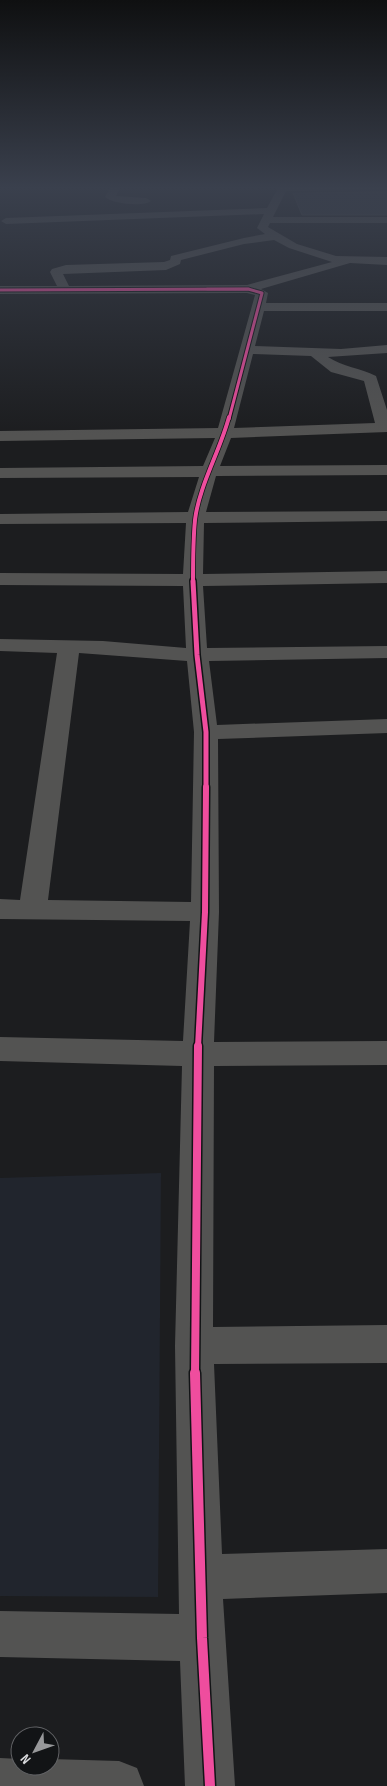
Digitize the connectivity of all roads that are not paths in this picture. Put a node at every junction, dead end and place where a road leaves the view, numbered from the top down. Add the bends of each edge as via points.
1 (176, 269) edge
2 (315, 269) edge
3 (176, 277) junction
4 (0, 290) edge
5 (253, 298) junction
6 (387, 307) edge
7 (387, 349) edge
8 (246, 350) junction
9 (314, 353) junction
10 (382, 399) edge
11 (385, 427) edge
12 (225, 433) junction
13 (0, 436) edge
14 (387, 470) edge
15 (209, 472) junction
16 (0, 473) edge
17 (387, 516) edge
18 (0, 519) edge
19 (195, 519) junction
20 (387, 577) edge
21 (0, 580) edge
22 (193, 580) junction
23 (0, 646) edge
24 (69, 647) junction
25 (387, 652) edge
26 (197, 655) junction
27 (387, 726) edge
28 (206, 732) junction
29 (0, 909) edge
30 (33, 909) junction
31 (205, 912) junction
32 (0, 1049) edge
33 (387, 1053) edge
34 (198, 1054) junction
35 (387, 1344) edge
36 (194, 1346) junction
37 (387, 1571) edge
38 (200, 1577) junction
39 (0, 1634) edge
40 (202, 1638) junction
41 (0, 1783) edge
42 (119, 1786) edge
43 (210, 1786) edge

1 - 3 street
2 - 5 street via 300,273
3 - 4 street via 65,290
3 - 5 street
5 - 6 street
5 - 8 street
7 - 9 street
8 - 9 street
8 - 12 street
9 - 10 street via 336,368 371,379
10 - 11 street
11 - 12 street
12 - 13 street
12 - 15 street
14 - 15 street
15 - 16 street
15 - 19 street
17 - 19 street
18 - 19 street
19 - 22 street
20 - 22 street
21 - 22 street
22 - 26 street
23 - 24 street
24 - 26 street
24 - 30 street
25 - 26 street
26 - 28 street
27 - 28 street
28 - 31 street
29 - 30 street
30 - 31 street
31 - 34 street
32 - 34 street
33 - 34 street
34 - 36 street
35 - 36 street
36 - 38 street
37 - 38 street
38 - 40 street
39 - 40 street
40 - 43 street
41 - 42 street

